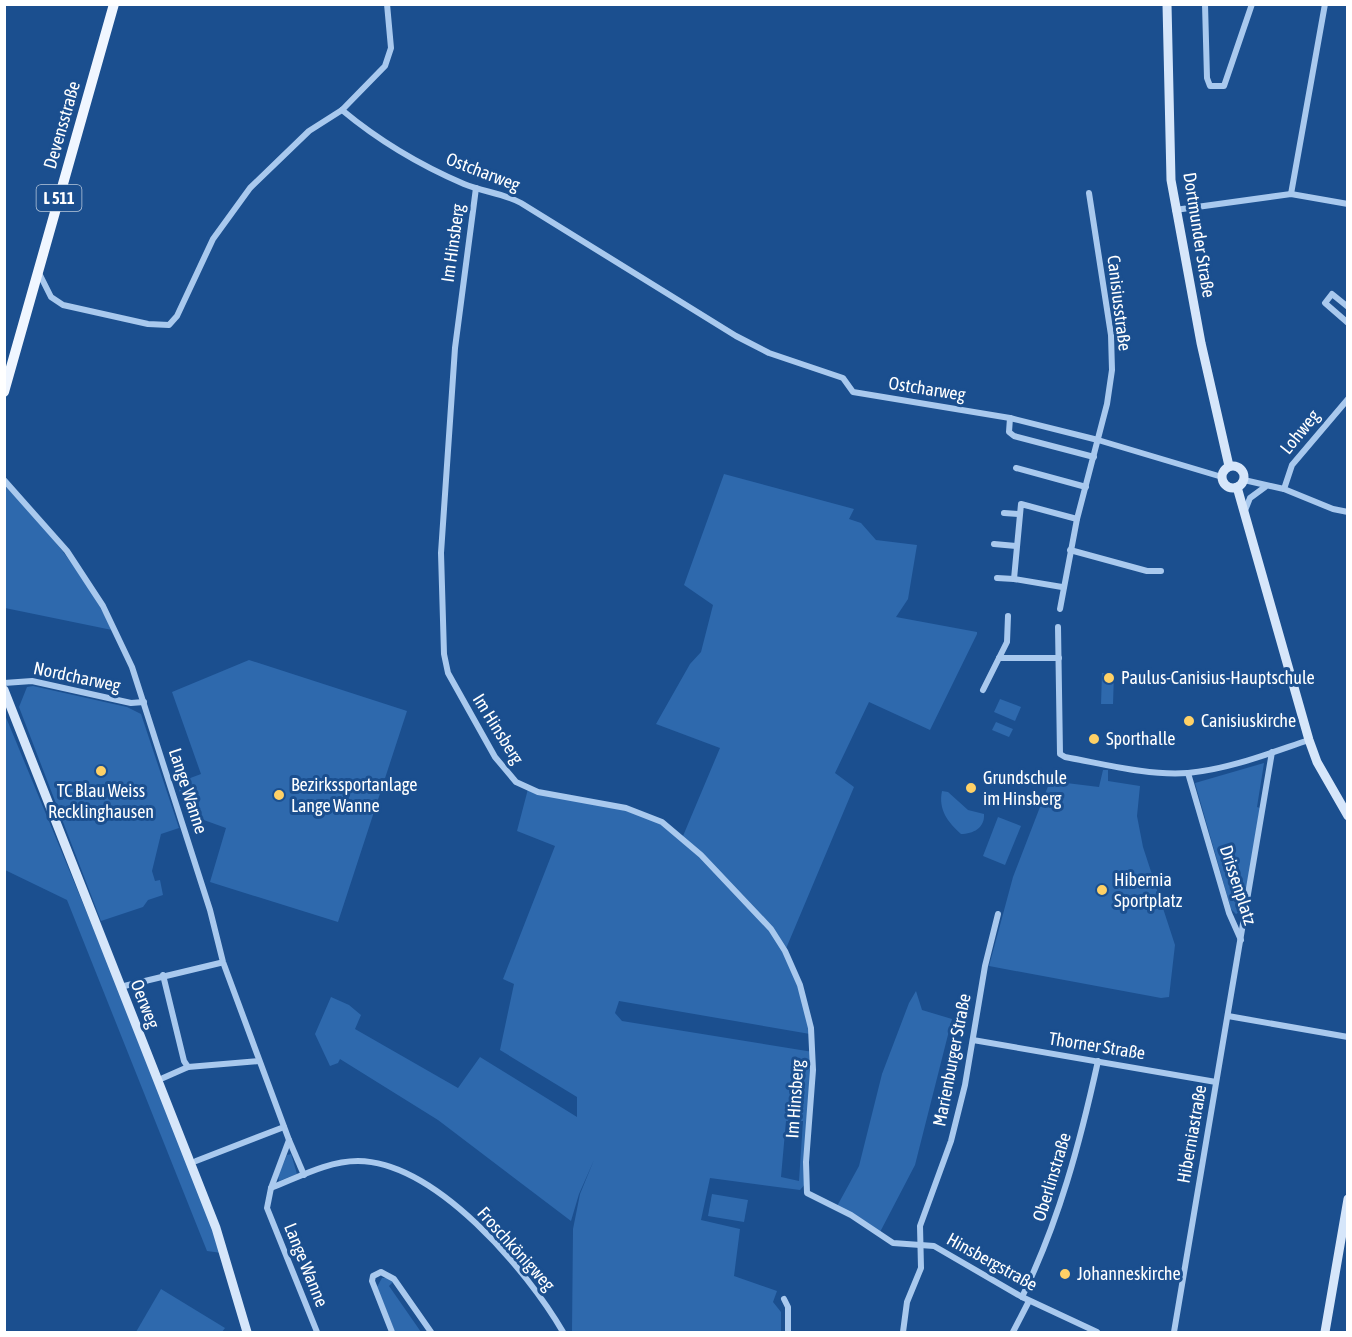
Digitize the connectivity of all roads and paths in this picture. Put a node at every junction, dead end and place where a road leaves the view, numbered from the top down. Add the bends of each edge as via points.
1 (114, 4) edge
2 (387, 4) edge
3 (1167, 4) edge
4 (1205, 4) edge
5 (1252, 4) edge
6 (1325, 4) edge
7 (342, 110) junction
8 (476, 188) junction
9 (1089, 193) dead end
10 (1291, 194) junction
11 (1347, 204) edge
12 (1175, 210) junction
13 (38, 271) junction
14 (1347, 307) edge
15 (1347, 323) edge
16 (4, 392) edge
17 (1347, 399) edge
18 (1010, 418) junction
19 (1098, 440) junction
20 (1094, 457) junction
21 (1229, 466) junction
22 (1016, 468) dead end
23 (1222, 477) junction
24 (4, 480) edge
25 (1240, 484) junction
26 (1086, 487) junction
27 (1265, 487) junction
28 (1284, 489) junction
29 (1347, 512) edge
30 (1004, 513) dead end
31 (1019, 514) junction
32 (1244, 514) junction
33 (1077, 519) junction
34 (994, 544) dead end
35 (1016, 546) junction
36 (1070, 550) junction
37 (1161, 572) dead end
38 (997, 578) dead end
39 (1014, 579) junction
40 (1062, 587) junction
41 (1060, 609) dead end
42 (1008, 616) dead end
43 (1058, 627) dead end
44 (999, 658) junction
45 (1059, 658) junction
46 (4, 682) edge
47 (4, 690) edge
48 (983, 690) dead end
49 (144, 702) junction
50 (1309, 740) junction
51 (1272, 752) junction
52 (1188, 773) junction
53 (1347, 816) edge
54 (998, 914) dead end
55 (1241, 941) junction
56 (220, 963) dead end
57 (163, 975) junction
58 (120, 987) junction
59 (1228, 1016) junction
60 (1347, 1037) edge
61 (972, 1040) junction
62 (259, 1061) junction
63 (1098, 1061) junction
64 (188, 1067) junction
65 (163, 1078) dead end
66 (1216, 1082) junction
67 (284, 1127) junction
68 (289, 1140) junction
69 (196, 1161) dead end
70 (304, 1175) junction
71 (271, 1188) junction
72 (807, 1193) joint
73 (1347, 1199) edge
74 (921, 1245) junction
75 (1022, 1297) junction
76 (784, 1299) dead end
77 (1029, 1300) junction
78 (247, 1332) edge
79 (317, 1332) edge
80 (392, 1332) edge
81 (431, 1332) edge
82 (563, 1332) edge
83 (788, 1332) edge
84 (903, 1332) edge
85 (1013, 1332) edge
86 (1097, 1332) edge
87 (1174, 1332) edge
88 (1324, 1332) edge

1 - 13 main road, Devensstraße / L 511
2 - 7 street via 391,48 385,66
3 - 12 main road, Dortmunder Straße via 1169,144
4 - 5 street via 1207,78 1210,86 1224,86
6 - 10 street
7 - 8 street, Ostcharweg via 419,161
7 - 13 street via 309,131 250,188 213,239 177,316 169,325 63,305 51,297
8 - 18 street, Ostcharweg via 511,197 736,336 769,353 843,378 853,392
8 - 72 street, Im Hinsberg via 455,348 441,553 448,673 495,757 516,782 538,792 626,808 662,822 701,855 771,929 800,985 811,1028 813,1070
9 - 19 street, Canisiusstraße via 1111,335 1112,370
10 - 11 street
10 - 12 street
12 - 21 main road, Dortmunder Straße
13 - 16 main road, Devensstraße / L 511
14 - 15 street via 1332,294 1324,303
17 - 28 street, Lohweg via 1292,465
18 - 19 street, Ostcharweg
18 - 20 street via 1011,434
19 - 20 street, Canisiusstraße
19 - 23 street, Ostcharweg
20 - 26 street, Canisiusstraße
21 - 23 main road
21 - 25 main road via 1241,469
22 - 26 street
23 - 25 main road via 1227,486
24 - 49 street, Lange Wanne via 67,551 104,606
25 - 27 street
25 - 32 main road
26 - 33 street, Canisiusstraße
27 - 28 street
27 - 32 street via 1250,498
28 - 29 street
30 - 31 street
31 - 33 street via 1021,504
31 - 35 street
32 - 50 main road
33 - 36 street, Canisiusstraße
34 - 35 street
35 - 39 street
36 - 37 street
36 - 40 street, Canisiusstraße
38 - 39 street
39 - 40 street
40 - 41 street, Canisiusstraße
42 - 44 street via 1007,642
43 - 45 street
44 - 45 street
44 - 48 street
45 - 52 street via 1060,754 1156,772
46 - 49 street, Nordcharweg via 32,681 131,704
47 - 58 main road, Oerweg
49 - 62 street, Lange Wanne via 223,962
50 - 51 street
50 - 53 main road
51 - 52 street
51 - 55 street, Drissenplatz
52 - 55 street, Drissenplatz via 1229,913
54 - 61 street, Marienburger Straße
55 - 59 street, Hiberniastraße
56 - 57 street
57 - 58 street
57 - 64 street
58 - 78 main road, Oerweg via 216,1228
59 - 60 street
59 - 66 street, Hiberniastraße
61 - 63 street, Thorner Straße
61 - 74 street, Marienburger Straße via 951,1141 920,1226
62 - 64 street
62 - 67 street, Lange Wanne
63 - 66 street, Thorner Straße
63 - 75 street, Oberlinstraße via 1065,1192 1049,1239
64 - 65 street
66 - 87 street, Hiberniastraße
67 - 68 street, Lange Wanne
67 - 69 street
68 - 70 street, Lange Wanne
68 - 71 street, Lange Wanne
70 - 71 street, Froschkönigweg
70 - 82 street, Froschkönigweg via 334,1163 358,1161 377,1163 414,1177 492,1239 546,1304
71 - 79 street, Lange Wanne via 267,1208
72 - 74 street, Hinsbergstraße via 851,1215 893,1243
73 - 88 main road
74 - 75 street, Hinsbergstraße via 934,1246
74 - 84 street, Marienburger Straße via 921,1268 907,1302
75 - 77 street, Hinsbergstraße
76 - 83 street via 788,1307
77 - 85 street
77 - 86 street, Hinsbergstraße
80 - 81 street via 372,1281 372,1276 381,1272 394,1279

